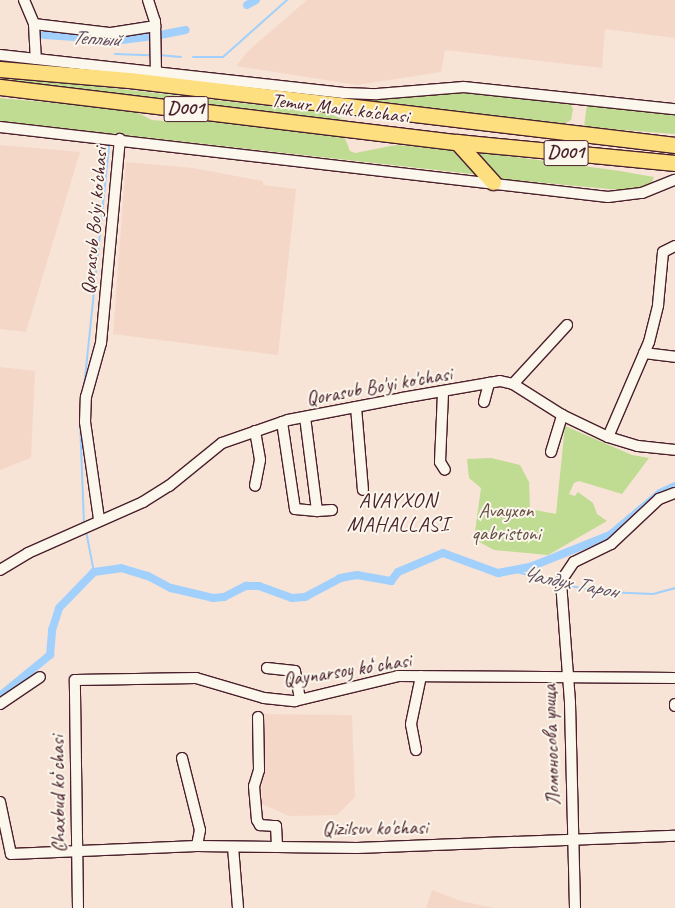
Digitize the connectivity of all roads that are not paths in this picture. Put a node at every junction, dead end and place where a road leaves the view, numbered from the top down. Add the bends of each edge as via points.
1 (24, 0) edge
2 (148, 0) edge
3 (34, 24) junction
4 (155, 26) junction
5 (0, 55) edge
6 (36, 59) junction
7 (0, 69) edge
8 (136, 70) junction
9 (156, 73) junction
10 (123, 80) junction
11 (253, 83) junction
12 (0, 87) edge
13 (267, 97) junction
14 (675, 109) edge
15 (371, 110) junction
16 (0, 127) edge
17 (372, 132) junction
18 (120, 139) junction
19 (457, 142) junction
20 (675, 145) edge
21 (675, 163) edge
22 (675, 180) edge
23 (492, 182) junction
24 (675, 246) edge
25 (567, 325) dead end
26 (644, 353) junction
27 (675, 357) edge
28 (489, 383) junction
29 (513, 384) junction
30 (444, 393) junction
31 (484, 402) dead end
32 (356, 407) junction
33 (562, 415) junction
34 (305, 417) junction
35 (282, 422) junction
36 (254, 431) junction
37 (608, 437) junction
38 (675, 450) edge
39 (551, 452) dead end
40 (445, 470) dead end
41 (255, 486) dead end
42 (363, 490) dead end
43 (675, 493) edge
44 (332, 510) dead end
45 (317, 511) junction
46 (99, 520) junction
47 (0, 570) edge
48 (267, 668) dead end
49 (421, 676) junction
50 (40, 677) dead end
51 (566, 677) junction
52 (675, 678) edge
53 (75, 680) joint
54 (300, 699) junction
55 (0, 704) edge
56 (258, 717) dead end
57 (416, 750) dead end
58 (182, 758) dead end
59 (0, 802) edge
60 (675, 836) edge
61 (572, 842) junction
62 (197, 846) junction
63 (277, 847) junction
64 (233, 848) junction
65 (77, 849) junction
66 (78, 908) edge
67 (238, 908) edge
68 (575, 908) edge

1 - 3 street
2 - 4 street
3 - 4 street via 111,34
3 - 6 street
4 - 9 street
5 - 6 street
6 - 8 street
7 - 10 highway, Temur Malik ko'chasi / D001
8 - 9 street
8 - 10 street
9 - 11 street
10 - 13 highway, Temur Malik ko'chasi / D001
11 - 13 street
11 - 14 street via 377,94 464,87
12 - 17 highway, Temur Malik ko'chasi / D001
13 - 15 highway, Temur Malik ko'chasi / D001
15 - 17 highway via 364,121
15 - 20 highway, Temur Malik ko'chasi / D001
16 - 18 street
17 - 19 highway, Temur Malik ko'chasi / D001
18 - 23 street
18 - 46 street, Qorasub Bo'yi ko'chasi via 101,343 86,397 85,422
19 - 21 highway, Temur Malik ko'chasi / D001
19 - 23 highway
22 - 23 street via 642,193 608,197
24 - 26 street via 663,252 658,305
25 - 29 street
26 - 27 street
26 - 37 street
28 - 29 street, Qorasub Bo'yi ko'chasi
28 - 30 street, Qorasub Bo'yi ko'chasi
28 - 31 street
29 - 33 street, Qorasub Bo'yi ko'chasi
30 - 32 street, Qorasub Bo'yi ko'chasi
30 - 40 street via 440,462
32 - 34 street, Qorasub Bo'yi ko'chasi
32 - 42 street
33 - 37 street, Qorasub Bo'yi ko'chasi
33 - 39 street
34 - 35 street, Qorasub Bo'yi ko'chasi
34 - 45 street
35 - 36 street, Qorasub Bo'yi ko'chasi
35 - 45 street via 295,509
36 - 41 street via 260,460
36 - 46 street, Qorasub Bo'yi ko'chasi via 222,443 169,486 143,502
37 - 38 street, Qorasub Bo'yi ko'chasi via 638,446
43 - 51 street, Ломоносова улица via 659,499 611,544 574,562 562,583
44 - 45 street
46 - 47 street, Qorasub Bo'yi ko'chasi
48 - 54 street via 295,671
49 - 51 street, Qaynarsoy koʻchasi
49 - 54 street, Qaynarsoy koʻchasi via 398,676
49 - 57 street via 411,724
50 - 55 street
51 - 52 street, Qaynarsoy koʻchasi
51 - 61 street, Ломоносова улица via 570,702
53 - 54 street, Qaynarsoy koʻchasi via 196,678 264,698
53 - 65 street, Chaxbud koʻchasi
56 - 63 street via 256,820 260,825 276,826
58 - 62 street via 200,830
59 - 65 street, Qizilsuv ko'chasi via 11,854
60 - 61 street, Qizilsuv ko'chasi
61 - 63 street, Qizilsuv ko'chasi via 358,848
61 - 68 street, Ломоносова улица
62 - 64 street, Qizilsuv ko'chasi
62 - 65 street, Qizilsuv ko'chasi
63 - 64 street, Qizilsuv ko'chasi
64 - 67 street
65 - 66 street, Chaxbud koʻchasi

